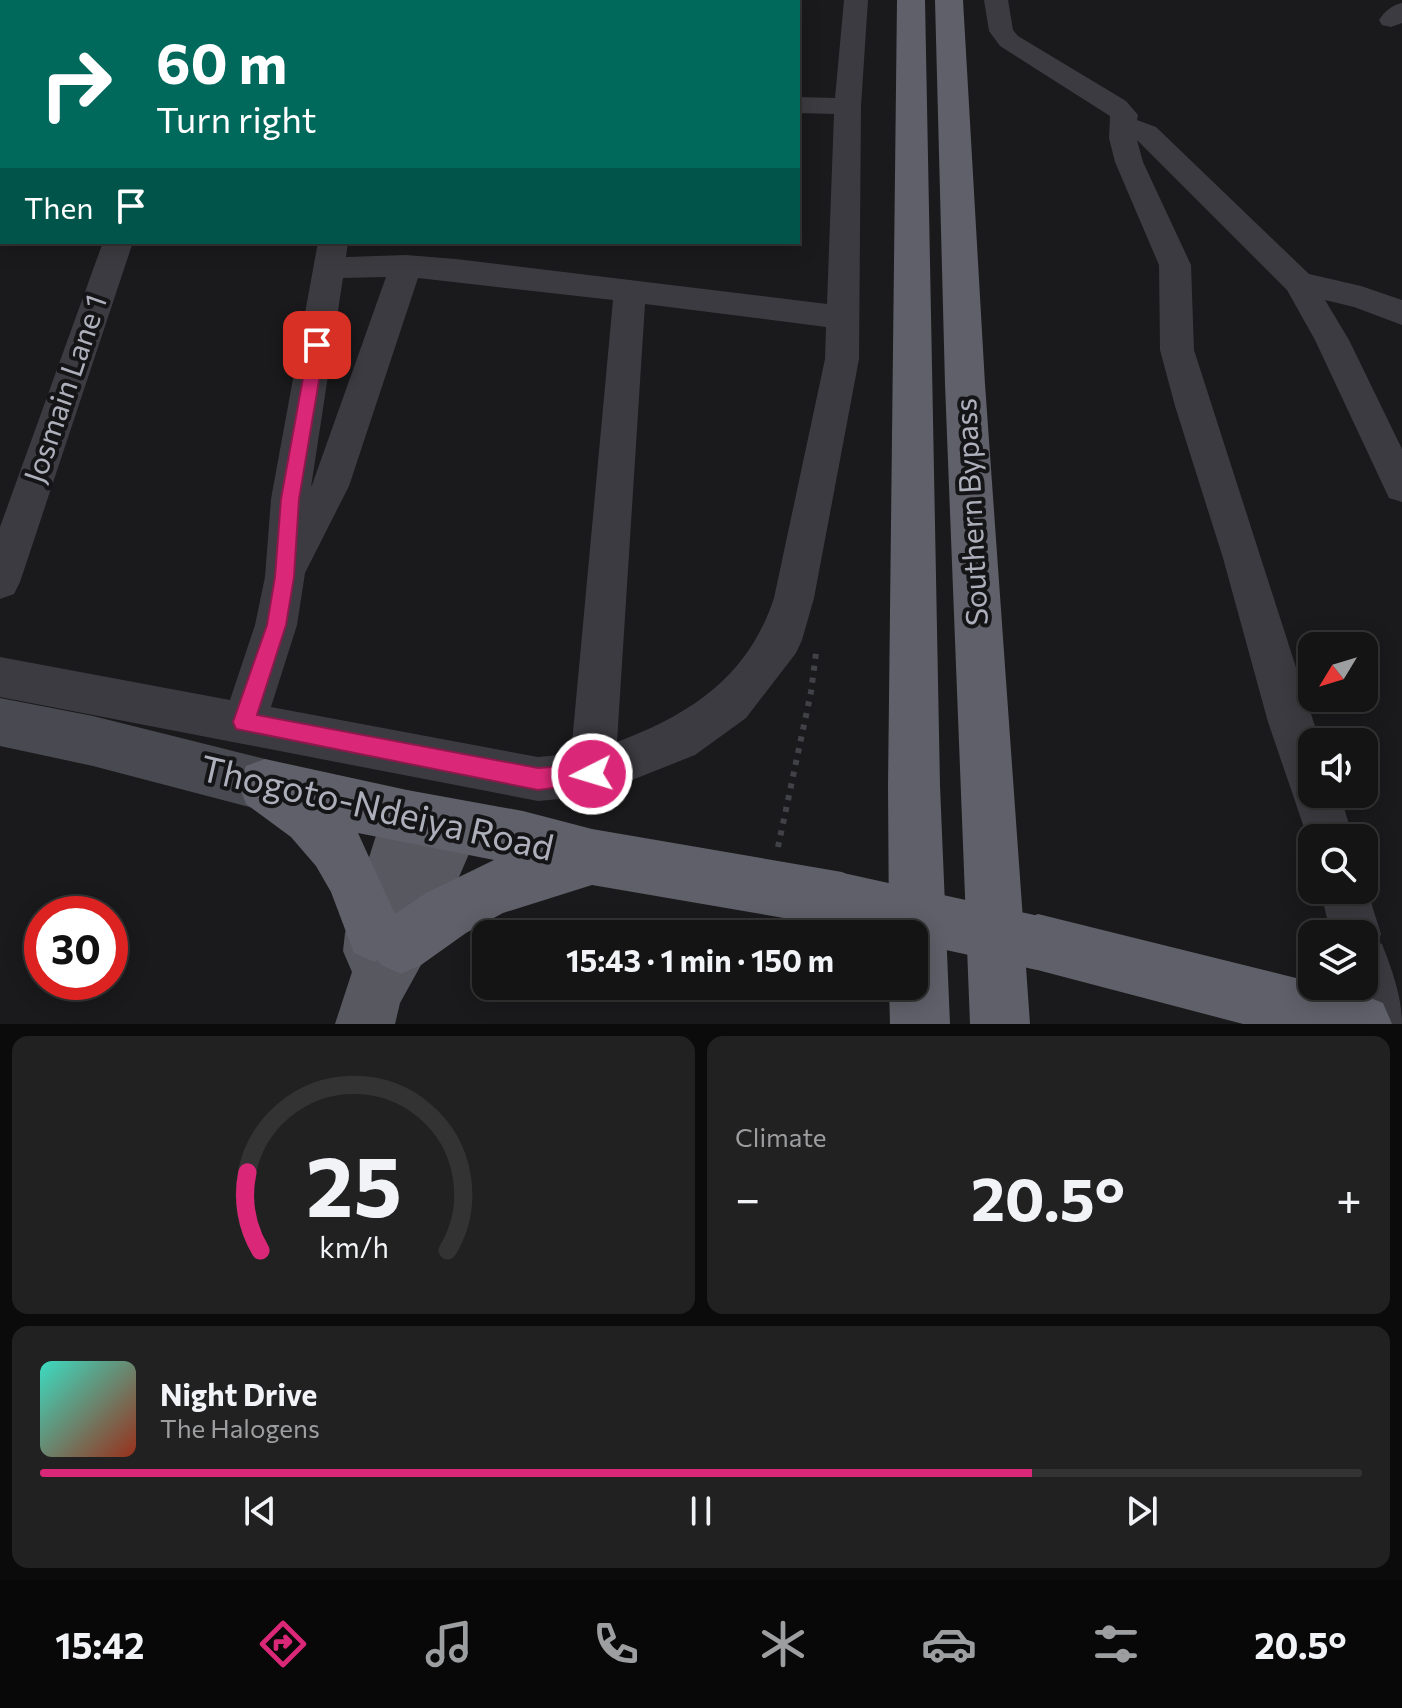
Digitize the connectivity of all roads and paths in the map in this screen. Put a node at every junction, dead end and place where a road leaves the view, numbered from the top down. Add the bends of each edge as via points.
1 (856, 0) edge
2 (911, 0) edge
3 (949, 0) edge
4 (996, 0) edge
5 (800, 105) edge
6 (848, 106) junction
7 (1125, 125) junction
8 (117, 244) edge
9 (331, 255) edge
10 (406, 266) junction
11 (1299, 283) junction
12 (630, 292) junction
13 (1402, 313) edge
14 (843, 317) junction
15 (1402, 487) edge
16 (285, 577) junction
17 (0, 582) edge
18 (0, 677) edge
19 (811, 692) dead end
20 (0, 722) edge
21 (244, 722) junction
22 (1298, 743) edge
23 (592, 774) junction
24 (265, 785) junction
25 (430, 822) junction
26 (592, 857) junction
27 (763, 886) junction
28 (378, 974) edge
29 (1374, 1000) edge
30 (920, 1024) edge
31 (1000, 1024) edge
32 (1362, 1024) edge
33 (1381, 1024) edge

1 - 6 street
2 - 30 highway, Southern Bypass
3 - 31 highway, Southern Bypass
4 - 7 street via 1001,31 1009,41 1117,107
5 - 6 street
6 - 14 street
7 - 11 street via 1146,133
7 - 22 street via 1129,162 1172,252 1177,350
8 - 17 street, Josmain Lane 1
9 - 10 street
9 - 16 street via 290,499
10 - 12 street
10 - 16 street via 330,486
11 - 13 street
11 - 15 street
12 - 14 street
12 - 23 street
14 - 23 street via 842,359 781,640 731,704 679,740
16 - 21 street via 276,625
18 - 21 street
19 - 27 path
20 - 24 main road, Thogoto-Ndeiya Road
21 - 23 street via 538,779
24 - 25 highway, Thogoto-Ndeiya Road
24 - 28 highway via 315,821 353,873
25 - 26 highway, Thogoto-Ndeiya Road via 523,838
25 - 28 main road
26 - 27 highway, Thogoto-Ndeiya Road
26 - 28 highway via 491,889 446,913
27 - 32 highway, Thogoto-Ndeiya Road, bridge via 1038,943
29 - 33 street

